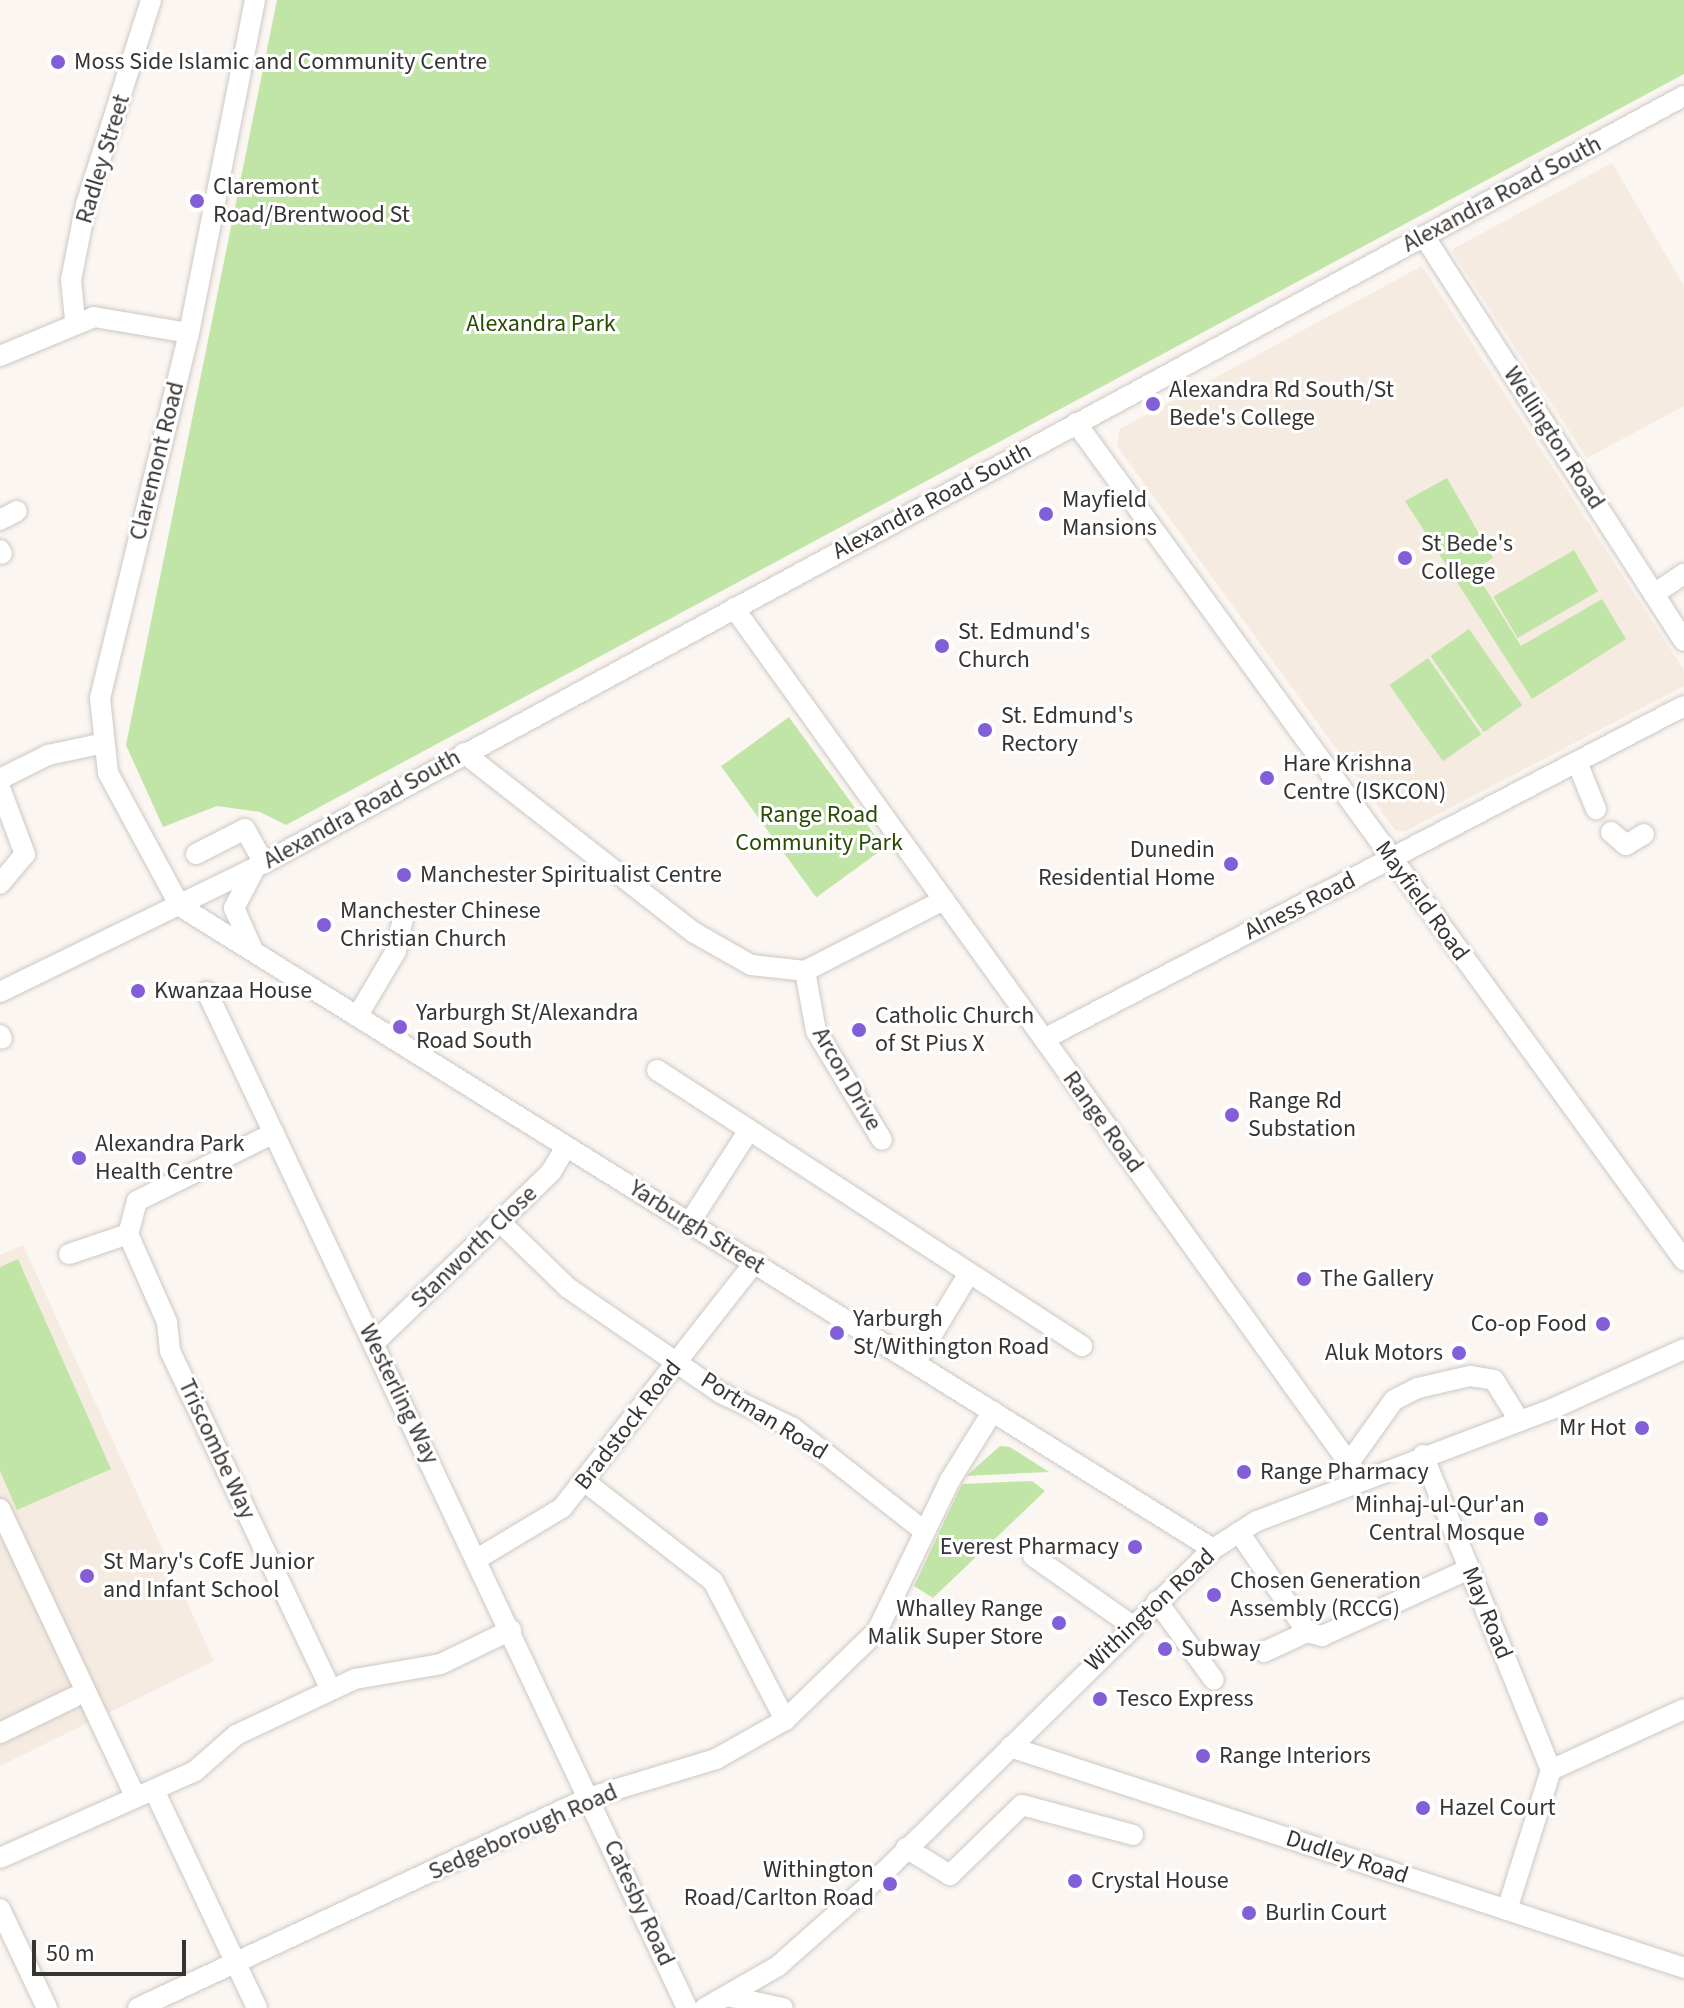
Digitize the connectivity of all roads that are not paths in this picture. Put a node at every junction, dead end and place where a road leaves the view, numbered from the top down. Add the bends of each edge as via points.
1 (151, 0) edge
2 (255, 0) edge
3 (1681, 105) edge
4 (1424, 236) junction
5 (75, 320) junction
6 (189, 333) junction
7 (0, 356) edge
8 (1076, 423) junction
9 (1684, 574) edge
10 (1654, 594) junction
11 (734, 608) junction
12 (1684, 641) edge
13 (1684, 706) edge
14 (100, 744) junction
15 (464, 753) junction
16 (1577, 762) junction
17 (0, 779) edge
18 (0, 788) edge
19 (1596, 809) dead end
20 (1611, 832) dead end
21 (1644, 834) dead end
22 (196, 854) dead end
23 (1391, 858) junction
24 (260, 865) junction
25 (0, 884) edge
26 (944, 900) junction
27 (180, 906) junction
28 (403, 919) dead end
29 (257, 953) junction
30 (805, 971) junction
31 (0, 992) edge
32 (207, 992) dead end
33 (358, 1015) junction
34 (1044, 1039) junction
35 (657, 1070) dead end
36 (749, 1130) junction
37 (274, 1133) junction
38 (882, 1140) dead end
39 (566, 1147) junction
40 (500, 1222) junction
41 (690, 1222) junction
42 (130, 1241) junction
43 (69, 1254) dead end
44 (1684, 1260) edge
45 (755, 1262) junction
46 (969, 1273) junction
47 (374, 1343) junction
48 (1082, 1346) dead end
49 (1684, 1349) edge
50 (679, 1360) junction
51 (915, 1363) junction
52 (993, 1411) junction
53 (1519, 1420) junction
54 (1423, 1455) junction
55 (1355, 1472) junction
56 (584, 1481) junction
57 (0, 1509) edge
58 (924, 1531) junction
59 (1239, 1532) junction
60 (1213, 1549) junction
61 (1033, 1556) dead end
62 (477, 1559) junction
63 (1469, 1569) junction
64 (1157, 1601) junction
65 (1131, 1625) junction
66 (511, 1630) junction
67 (1307, 1632) junction
68 (1264, 1652) dead end
69 (1214, 1680) dead end
70 (331, 1690) junction
71 (74, 1697) dead end
72 (1684, 1709) edge
73 (785, 1720) junction
74 (0, 1733) edge
75 (1010, 1747) junction
76 (1551, 1770) junction
77 (144, 1793) junction
78 (591, 1797) junction
79 (1133, 1835) dead end
80 (906, 1848) junction
81 (0, 1858) edge
82 (0, 1910) edge
83 (1507, 1910) junction
84 (235, 1963) junction
85 (1684, 1968) edge
86 (727, 1996) junction
87 (47, 2008) edge
88 (138, 2008) edge
89 (257, 2008) edge
90 (687, 2008) edge
91 (705, 2008) edge
92 (783, 2008) edge

1 - 5 street, Radley Street via 86,204 70,292
2 - 6 street, Claremont Road
3 - 4 street, Alexandra Road South
4 - 8 street, Alexandra Road South
4 - 10 street, Wellington Road
5 - 6 street via 117,319
5 - 7 street
6 - 14 street, Claremont Road via 113,626
8 - 11 street, Alexandra Road South
8 - 23 street, Mayfield Road
9 - 10 street
10 - 12 street, Wellington Road
11 - 15 street, Alexandra Road South
11 - 26 street, Range Road
13 - 16 street, Alness Road
14 - 17 street via 48,755
14 - 27 street, Claremont Road via 120,802
15 - 24 street, Alexandra Road South
15 - 30 street via 693,932 751,965
16 - 19 street
16 - 23 street, Alness Road
18 - 25 street via 25,854
20 - 21 street via 1626,845
22 - 24 street via 245,829
23 - 34 street, Alness Road
23 - 44 street, Mayfield Road
24 - 27 street, Alexandra Road South
24 - 29 street via 234,908
26 - 30 street
26 - 34 street, Range Road
27 - 29 street, Yarburgh Street
27 - 31 street, Alexandra Road South
28 - 33 street via 396,951
29 - 33 street, Yarburgh Street
30 - 38 street, Arcon Drive via 816,1031
32 - 37 street, Westerling Way
33 - 39 street, Yarburgh Street
34 - 55 street, Range Road
35 - 36 street
36 - 41 street
36 - 46 street
37 - 42 street via 137,1201
37 - 47 street, Westerling Way
39 - 40 street, Stanworth Close via 551,1172
39 - 41 street, Yarburgh Street
40 - 47 street, Stanworth Close
40 - 50 street, Portman Road via 568,1288
41 - 45 street, Yarburgh Street
42 - 43 street
42 - 70 street, Triscombe Way via 167,1322 170,1351
45 - 50 street, Bradstock Road
45 - 51 street, Yarburgh Street
46 - 48 street
46 - 51 street
47 - 62 street, Westerling Way
49 - 53 street, Withington Road
50 - 56 street, Bradstock Road
50 - 58 street, Portman Road via 721,1393 793,1428
51 - 52 street, Yarburgh Street
52 - 58 street, Sedgeborough Road
52 - 60 street, Yarburgh Street
53 - 54 street, Withington Road
53 - 55 street via 1494,1380 1470,1376 1418,1388 1394,1400
54 - 55 street, Withington Road
54 - 63 street, May Road
55 - 59 street, Withington Road
56 - 62 street, Bradstock Road via 548,1523
56 - 73 street via 713,1581
57 - 77 street
58 - 73 street, Sedgeborough Road via 877,1631
59 - 60 street, Withington Road
59 - 67 street
60 - 64 street, Withington Road
61 - 65 street
62 - 66 street, Westerling Way
63 - 67 street via 1322,1636
63 - 76 street, May Road
64 - 65 street, Withington Road
64 - 69 street
65 - 75 street, Withington Road
66 - 70 street via 441,1664 375,1674
66 - 78 street, Westerling Way
67 - 68 street
70 - 77 street via 236,1735 195,1771
71 - 74 street
72 - 76 street
73 - 78 street, Sedgeborough Road via 716,1759
75 - 80 street, Withington Road
75 - 83 street, Dudley Road
76 - 83 street
77 - 81 street
77 - 84 street
78 - 84 street, Sedgeborough Road
78 - 90 street, Catesby Road
79 - 80 street via 1022,1805 959,1872 937,1871
80 - 86 street, Withington Road via 778,1966
82 - 87 street
83 - 85 street, Dudley Road
84 - 88 street, Sedgeborough Road
84 - 89 street
86 - 91 street, Withington Road
86 - 92 street

